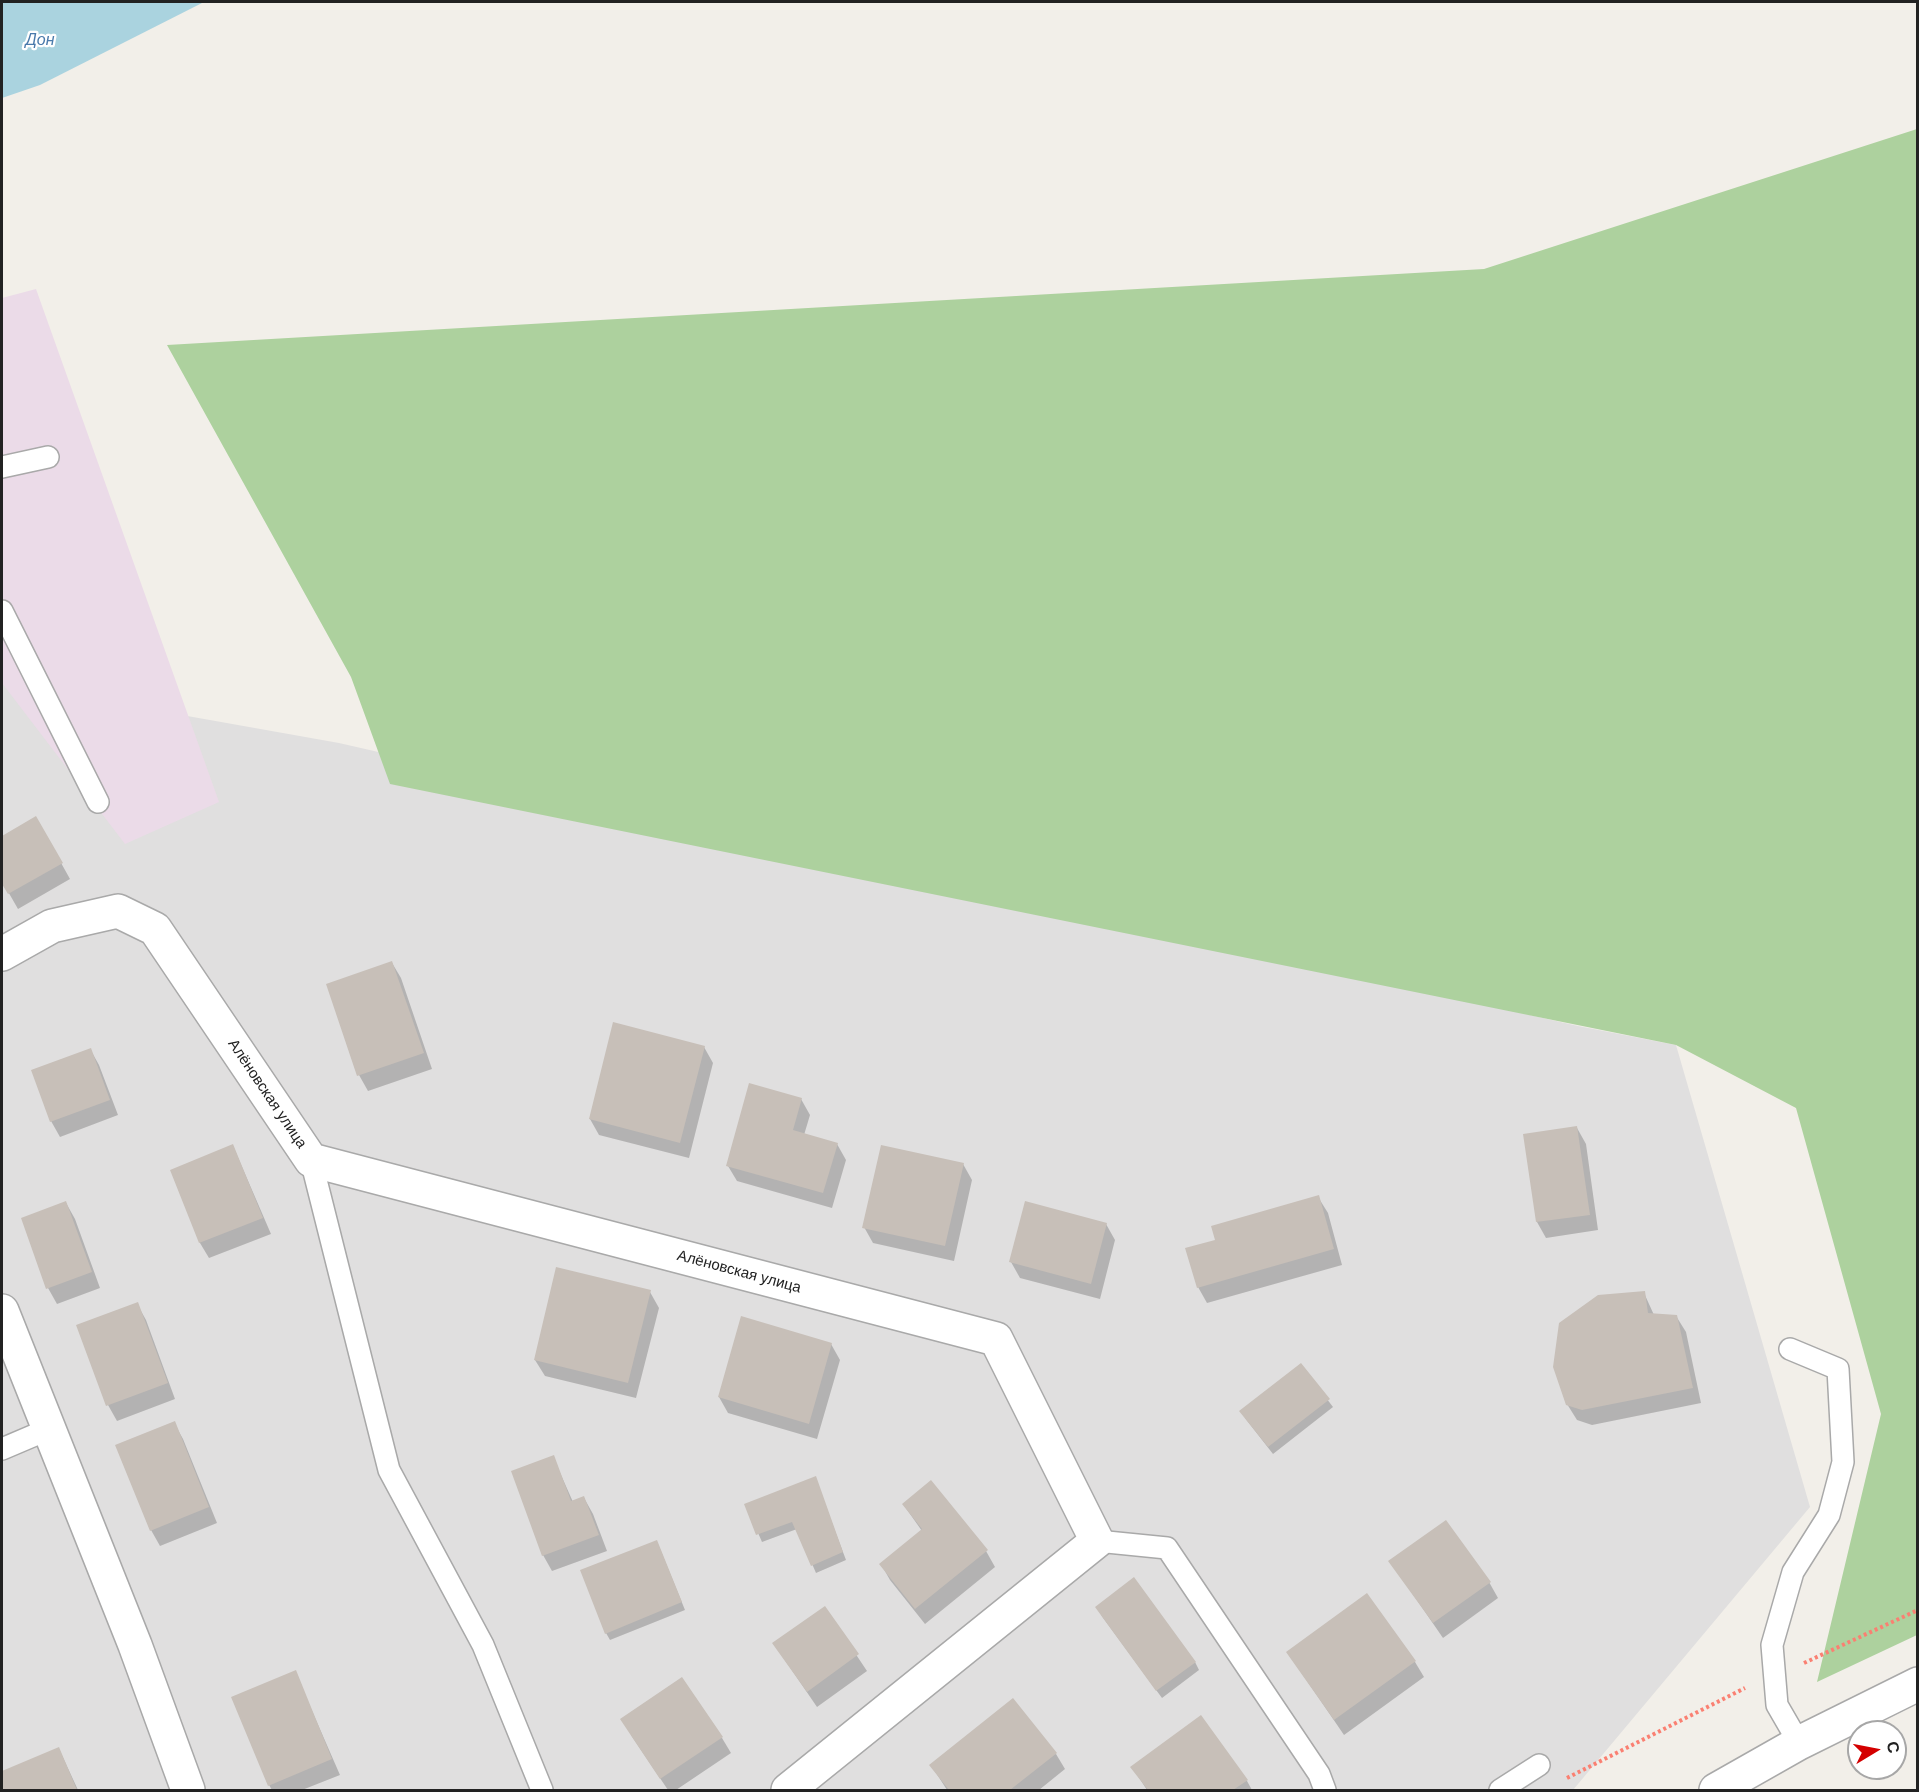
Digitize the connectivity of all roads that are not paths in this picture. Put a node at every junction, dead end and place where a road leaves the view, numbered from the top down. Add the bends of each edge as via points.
1 (48, 457) dead end
2 (2, 467) edge
3 (2, 611) edge
4 (98, 802) dead end
5 (2, 954) edge
6 (311, 1160) junction
7 (2, 1311) edge
8 (1790, 1349) dead end
9 (49, 1429) junction
10 (2, 1449) edge
11 (1097, 1541) junction
12 (1917, 1684) edge
13 (1799, 1743) junction
14 (1539, 1765) dead end
15 (188, 1791) edge
16 (542, 1791) edge
17 (788, 1791) edge
18 (1325, 1791) edge
19 (1500, 1791) edge
20 (1716, 1791) edge

1 - 2 lane
3 - 4 lane
5 - 6 street, Алёновская улица via 52,926 118,911 156,929
6 - 11 street, Алёновская улица via 996,1339
6 - 16 lane via 389,1470 483,1645
7 - 9 street
8 - 13 lane via 1838,1369 1843,1462 1829,1515 1793,1572 1772,1645 1777,1705
9 - 10 lane
9 - 15 street
11 - 17 street
11 - 18 lane via 1167,1548 1319,1774
12 - 13 street
13 - 20 street
14 - 19 lane

